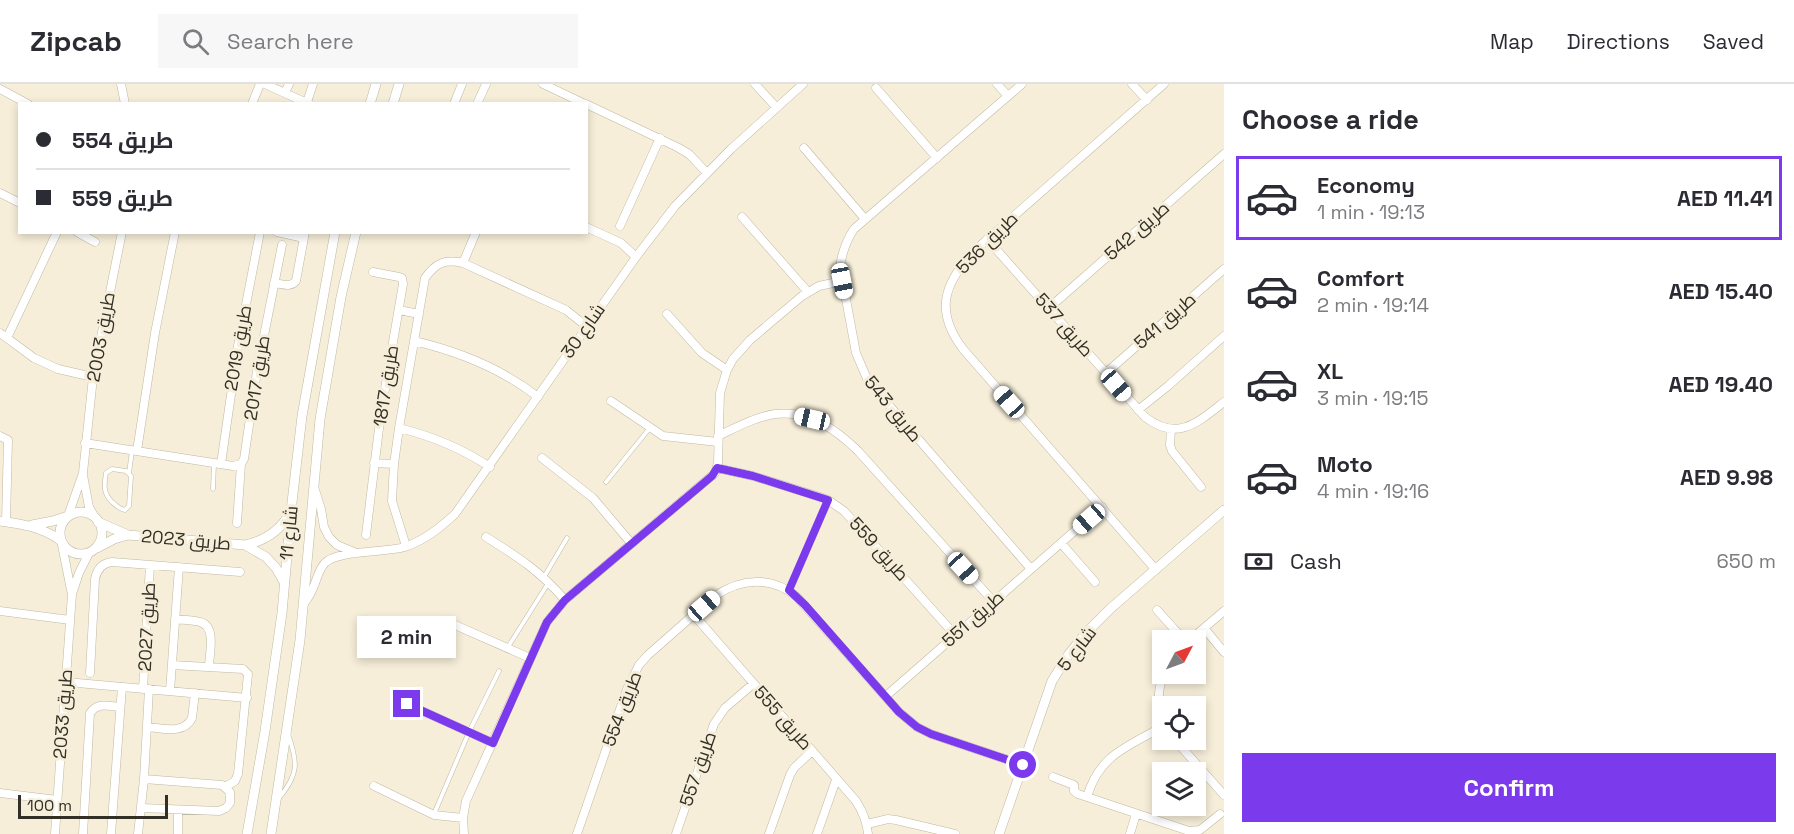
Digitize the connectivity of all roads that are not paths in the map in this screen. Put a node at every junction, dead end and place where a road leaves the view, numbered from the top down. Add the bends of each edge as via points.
1 (121, 84) edge
2 (260, 84) edge
3 (265, 84) edge
4 (289, 84) edge
5 (314, 84) edge
6 (376, 84) edge
7 (399, 84) edge
8 (462, 84) edge
9 (486, 84) edge
10 (543, 84) edge
11 (755, 84) edge
12 (803, 84) edge
13 (997, 84) edge
14 (1022, 84) edge
15 (1132, 84) edge
16 (1164, 84) edge
17 (876, 88) dead end
18 (0, 89) edge
19 (285, 93) junction
20 (1008, 96) junction
21 (1147, 100) junction
22 (24, 102) edge
23 (125, 102) edge
24 (253, 102) edge
25 (306, 102) edge
26 (308, 102) edge
27 (371, 102) edge
28 (394, 102) edge
29 (455, 102) edge
30 (478, 102) edge
31 (579, 102) edge
32 (588, 106) edge
33 (776, 107) junction
34 (660, 138) junction
35 (804, 148) dead end
36 (1224, 154) edge
37 (937, 158) junction
38 (706, 173) junction
39 (0, 193) edge
40 (18, 202) edge
41 (742, 217) dead end
42 (865, 219) junction
43 (620, 226) dead end
44 (588, 228) edge
45 (56, 234) edge
46 (80, 234) edge
47 (122, 234) edge
48 (175, 234) edge
49 (260, 234) edge
50 (335, 234) edge
51 (356, 234) edge
52 (475, 234) edge
53 (305, 235) edge
54 (987, 239) junction
55 (95, 242) dead end
56 (282, 245) dead end
57 (636, 256) junction
58 (463, 263) junction
59 (1224, 269) edge
60 (374, 272) dead end
61 (842, 281) junction
62 (274, 283) junction
63 (808, 291) junction
64 (1049, 308) junction
65 (399, 310) junction
66 (418, 314) junction
67 (667, 314) dead end
68 (586, 326) junction
69 (3, 336) edge
70 (1224, 336) edge
71 (414, 341) junction
72 (727, 370) junction
73 (1106, 373) junction
74 (93, 377) junction
75 (538, 397) junction
76 (611, 401) dead end
77 (1224, 402) edge
78 (1138, 410) junction
79 (399, 428) junction
80 (650, 428) junction
81 (1171, 429) junction
82 (0, 436) edge
83 (718, 439) junction
84 (85, 443) junction
85 (135, 450) junction
86 (542, 458) dead end
87 (218, 463) junction
88 (374, 463) junction
89 (237, 465) junction
90 (394, 465) junction
91 (490, 466) junction
92 (717, 468) junction
93 (82, 473) junction
94 (129, 473) junction
95 (606, 482) dead end
96 (314, 487) junction
97 (1201, 487) dead end
98 (213, 489) dead end
99 (828, 500) junction
100 (1102, 507) junction
101 (1224, 510) edge
102 (291, 511) junction
103 (68, 516) junction
104 (96, 519) junction
105 (3, 522) edge
106 (237, 523) dead end
107 (30, 525) junction
108 (128, 534) junction
109 (366, 535) dead end
110 (486, 537) dead end
111 (567, 538) dead end
112 (61, 542) junction
113 (631, 543) junction
114 (1061, 543) junction
115 (245, 545) junction
116 (406, 546) junction
117 (92, 551) junction
118 (357, 553) junction
119 (150, 565) junction
120 (179, 567) junction
121 (1031, 568) junction
122 (1156, 570) junction
123 (240, 572) dead end
124 (547, 579) junction
125 (284, 582) junction
126 (1095, 582) dead end
127 (789, 590) junction
128 (72, 594) junction
129 (565, 600) junction
130 (993, 601) junction
131 (304, 604) junction
132 (1157, 610) dead end
133 (0, 611) edge
134 (1224, 611) edge
135 (694, 615) junction
136 (175, 619) junction
137 (70, 620) junction
138 (448, 622) dead end
139 (1204, 628) junction
140 (1175, 630) edge
141 (1202, 630) edge
142 (955, 635) junction
143 (508, 648) junction
144 (1224, 652) edge
145 (530, 658) junction
146 (172, 665) junction
147 (209, 667) junction
148 (499, 671) dead end
149 (90, 673) dead end
150 (66, 682) junction
151 (753, 684) junction
152 (122, 687) junction
153 (146, 689) junction
154 (170, 691) junction
155 (195, 693) junction
156 (886, 696) junction
157 (247, 698) junction
158 (407, 704) dead end
159 (120, 707) junction
160 (147, 727) junction
161 (469, 732) junction
162 (1152, 733) edge
163 (493, 743) junction
164 (1184, 750) edge
165 (812, 751) junction
166 (1023, 765) junction
167 (1053, 777) dead end
168 (144, 779) junction
169 (836, 780) junction
170 (374, 786) dead end
171 (225, 787) junction
172 (0, 793) edge
173 (1224, 795) edge
174 (1087, 797) junction
175 (57, 801) junction
176 (141, 808) junction
177 (178, 810) junction
178 (434, 814) junction
179 (1136, 814) junction
180 (1220, 814) dead end
181 (463, 818) junction
182 (867, 824) junction
183 (55, 834) edge
184 (82, 834) edge
185 (111, 834) edge
186 (138, 834) edge
187 (177, 834) edge
188 (247, 834) edge
189 (271, 834) edge
190 (464, 834) edge
191 (577, 834) edge
192 (676, 834) edge
193 (769, 834) edge
194 (817, 834) edge
195 (868, 834) edge
196 (955, 834) edge
197 (999, 834) edge
198 (1130, 834) edge

1 - 23 street
2 - 24 street
3 - 19 street
4 - 19 street
5 - 26 street
6 - 27 street
7 - 28 street
8 - 29 street
9 - 30 street
10 - 31 street
11 - 33 street
12 - 33 street, شارع 30
13 - 20 street
14 - 20 street, طريق 543
15 - 21 street
16 - 21 street, طريق 536
17 - 37 street
18 - 22 street
19 - 25 street
20 - 37 street, طريق 543
21 - 54 street, طريق 536
32 - 34 street
33 - 38 street, شارع 30
34 - 38 street via 683,150
34 - 43 street
35 - 42 street
36 - 64 street, طريق 542
37 - 42 street, طريق 543
38 - 57 street, شارع 30
39 - 40 street
41 - 63 street
42 - 61 street, طريق 543 via 850,235 842,253
44 - 57 street via 621,243
45 - 69 street
46 - 55 street
47 - 74 street, طريق 2003
48 - 85 street
49 - 87 street, طريق 2019
50 - 102 street, شارع 11 via 302,416
51 - 96 street, شارع 11 via 329,358
52 - 58 street
53 - 62 street via 296,281 288,286
54 - 64 street, طريق 537
54 - 100 street, طريق 536 via 952,277 946,307 954,336
56 - 62 street, طريق 2017
57 - 68 street, شارع 30
58 - 66 street, طريق 1817 via 441,263 432,269 425,278
58 - 68 street via 566,310
59 - 73 street, طريق 541
60 - 65 street, طريق 1817 via 402,278
61 - 63 street
61 - 121 street, طريق 543 via 856,353 868,381
62 - 89 street, طريق 2017 via 244,459
63 - 72 street via 746,345
64 - 73 street, طريق 537
65 - 66 street
65 - 88 street, طريق 1817
66 - 71 street, طريق 1817
67 - 72 street via 702,353
68 - 75 street, شارع 30
69 - 74 street via 58,369
70 - 78 street
71 - 75 street, طريق 1817 via 499,372
71 - 79 street, طريق 1817
72 - 83 street via 720,393
73 - 78 street, طريق 537
74 - 84 street, طريق 2003
75 - 91 street, شارع 30
76 - 80 street
77 - 81 street via 1190,427
78 - 81 street, طريق 537 via 1152,423
79 - 90 street, طريق 1817
79 - 91 street, طريق 1817 via 447,442
80 - 83 street via 663,436
80 - 95 lane
81 - 97 street via 1172,451
82 - 105 street via 8,440
83 - 92 street
83 - 130 street via 753,420 775,414 812,419 829,427 858,451
84 - 85 street
84 - 93 street, طريق 2003
85 - 87 street
85 - 94 lane
86 - 113 street via 593,498
87 - 89 street
87 - 98 lane
88 - 90 street
88 - 109 street, طريق 1817
89 - 106 street, طريق 2017
90 - 116 street, طريق 1817 via 393,501
91 - 116 street, شارع 30 via 448,521
92 - 99 street, طريق 559
92 - 113 street
93 - 103 street
93 - 104 street via 89,507
94 - 94 lane via 112,469 106,475 105,494 123,511 129,506
96 - 118 street via 329,537
96 - 131 street, شارع 11
99 - 127 lane
99 - 142 street, طريق 559 via 854,521
100 - 114 street, طريق 551
100 - 122 street, طريق 536
101 - 122 street, شارع 5
102 - 115 street, طريق 2023 via 274,532
102 - 125 street, شارع 11
103 - 104 street via 83,512
103 - 107 street
103 - 112 street via 60,527
104 - 108 street, طريق 2023
104 - 117 street via 102,536
105 - 107 street
107 - 112 street via 51,533
108 - 115 street, طريق 2023
108 - 117 street, طريق 2023
110 - 124 street
111 - 124 lane
112 - 117 street via 75,554
112 - 128 street, طريق 2033
113 - 129 street
114 - 121 street, طريق 551
114 - 126 street
115 - 125 street, طريق 2023 via 271,562
116 - 118 street, شارع 30
117 - 128 street, طريق 2033 via 78,573
118 - 131 street, شارع 30 via 326,562
119 - 120 street, طريق 2027
119 - 149 street, طريق 2027 via 112,562 98,571
119 - 153 street, طريق 2027
120 - 123 street, طريق 2027
120 - 136 street
121 - 130 street, طريق 551
122 - 166 street, شارع 5 via 1086,633 1069,654 1052,681
124 - 129 street
124 - 143 lane
125 - 188 street, شارع 11 via 272,687
127 - 135 street, طريق 554 via 765,582 737,584
127 - 156 street, طريق 554
128 - 137 street, طريق 2033
129 - 145 street via 547,622
130 - 142 street, طريق 551
131 - 189 street, شارع 11
132 - 140 street
133 - 137 street
134 - 139 street
135 - 151 street, طريق 555
135 - 191 street, طريق 554 via 648,655 633,676
136 - 146 street
136 - 147 street, طريق 2027 via 201,622 209,628
137 - 150 street, طريق 2033
138 - 143 street
139 - 141 street
139 - 144 street
142 - 156 street, طريق 551
143 - 145 street
145 - 163 street
146 - 147 street
146 - 154 street
147 - 157 street via 245,670 249,676
148 - 161 lane
150 - 152 street
150 - 175 street, طريق 2033
151 - 165 street, طريق 555
151 - 192 street, طريق 557 via 725,708 714,724
152 - 153 street
152 - 159 street, طريق 2027
153 - 154 street
153 - 160 street, طريق 2027
154 - 155 street
155 - 157 street
155 - 160 street via 191,722 185,727
156 - 166 street, طريق 554 via 917,727
157 - 171 street via 237,778
158 - 161 street
159 - 184 street via 100,705 90,713
159 - 185 street, طريق 2027
160 - 168 street, طريق 2027
161 - 163 street
161 - 178 lane
162 - 174 street via 1110,757 1095,775
163 - 181 street via 466,801
164 - 173 street
165 - 169 street, طريق 555
165 - 193 street via 790,775
166 - 197 street, شارع 5
167 - 174 street via 1074,785 1075,793
168 - 171 street
168 - 176 street, طريق 2027
169 - 182 street, طريق 555 via 856,801
169 - 194 street
170 - 178 street
171 - 177 street via 231,799 222,810
172 - 175 street
174 - 179 street
175 - 183 street, طريق 2033
176 - 177 street
176 - 186 street, طريق 2027
177 - 187 street
178 - 181 street
179 - 180 street via 1193,831
179 - 198 street
181 - 190 street
182 - 195 street, طريق 555
182 - 196 street via 888,819

